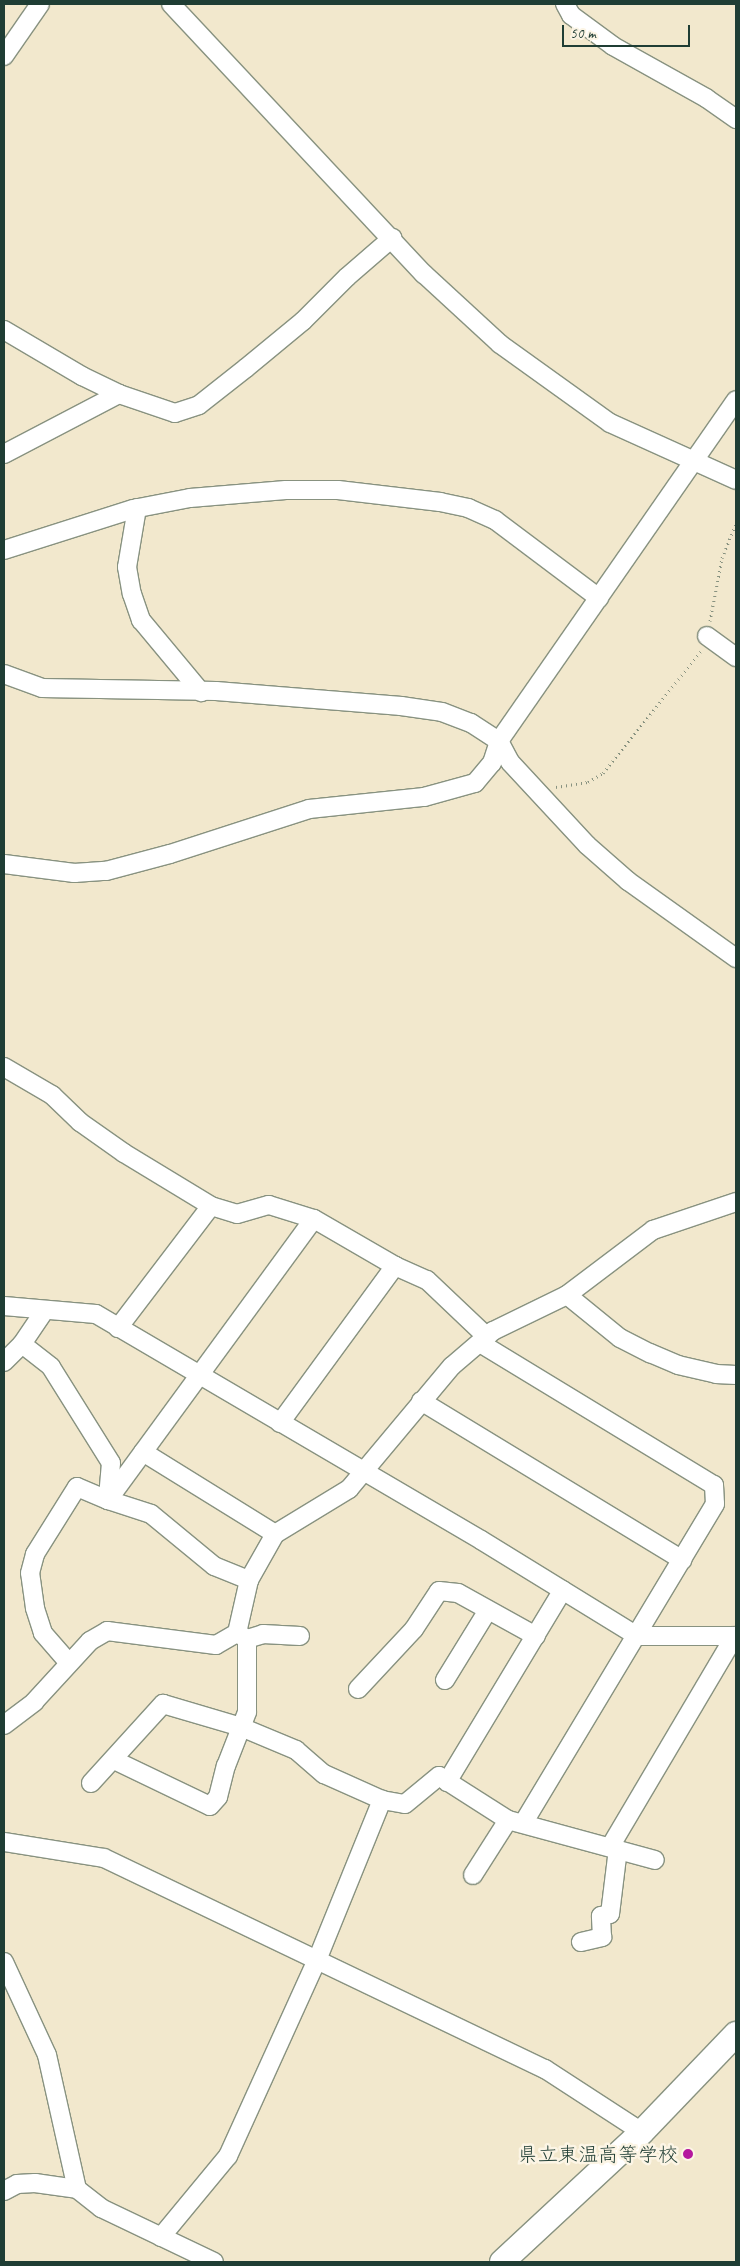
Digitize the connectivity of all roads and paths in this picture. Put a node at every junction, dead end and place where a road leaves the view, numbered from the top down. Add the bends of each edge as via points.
1 (40, 4) edge
2 (171, 4) edge
3 (565, 4) edge
4 (4, 56) edge
5 (736, 119) edge
6 (392, 238) junction
7 (4, 330) edge
8 (118, 394) junction
9 (736, 400) edge
10 (4, 454) edge
11 (695, 460) junction
12 (736, 480) edge
13 (137, 508) junction
14 (736, 523) edge
15 (4, 550) edge
16 (599, 598) junction
17 (707, 636) junction
18 (736, 657) edge
19 (4, 674) edge
20 (201, 692) junction
21 (498, 741) junction
22 (529, 782) junction
23 (4, 864) edge
24 (736, 958) edge
25 (4, 1067) edge
26 (211, 1206) junction
27 (733, 1207) edge
28 (314, 1219) junction
29 (394, 1266) junction
30 (567, 1295) junction
31 (4, 1306) edge
32 (45, 1310) junction
33 (118, 1328) junction
34 (483, 1340) junction
35 (22, 1344) junction
36 (4, 1362) edge
37 (736, 1375) edge
38 (199, 1376) junction
39 (421, 1401) junction
40 (280, 1423) junction
41 (143, 1452) junction
42 (362, 1471) junction
43 (108, 1500) junction
44 (275, 1534) junction
45 (682, 1560) junction
46 (249, 1580) junction
47 (563, 1590) junction
48 (488, 1610) junction
49 (242, 1636) junction
50 (300, 1636) dead end
51 (536, 1636) junction
52 (637, 1636) junction
53 (736, 1636) edge
54 (69, 1663) junction
55 (445, 1680) dead end
56 (358, 1689) dead end
57 (4, 1725) edge
58 (242, 1727) junction
59 (114, 1760) junction
60 (448, 1782) junction
61 (91, 1783) dead end
62 (382, 1800) junction
63 (516, 1821) junction
64 (4, 1842) edge
65 (614, 1848) junction
66 (654, 1860) dead end
67 (473, 1874) dead end
68 (581, 1942) dead end
69 (317, 1960) junction
70 (4, 1962) edge
71 (736, 2034) edge
72 (642, 2132) junction
73 (8, 2183) edge
74 (77, 2189) junction
75 (162, 2237) junction
76 (214, 2262) edge
77 (502, 2262) edge

1 - 4 street
2 - 6 street
3 - 5 street via 571,15 613,46 706,98
6 - 8 street via 346,276 303,321 199,405 175,412
6 - 11 street via 424,274 500,344 610,423
7 - 8 street
8 - 10 street
9 - 11 street
11 - 12 street
11 - 16 street
13 - 15 street
13 - 16 street via 190,498 286,490 338,490 440,502 468,508 495,520
13 - 20 street via 126,567 141,620
14 - 17 path via 722,558
16 - 21 street
17 - 18 street
17 - 22 path via 701,650 603,772 588,782 558,788
19 - 20 street via 42,688
20 - 21 street via 434,711 471,723
21 - 22 street via 510,762
21 - 23 street via 492,762 475,783 424,797 309,808 170,854 106,871 74,873
22 - 24 street via 587,845 628,881
25 - 26 street via 52,1095 80,1122 124,1153
26 - 28 street via 237,1214 269,1205
26 - 33 street
27 - 30 street via 653,1230
28 - 29 street
28 - 38 street
29 - 34 street via 427,1280
29 - 40 street
30 - 34 street
30 - 37 street via 620,1338 650,1353 678,1365
31 - 32 street
32 - 33 street via 96,1314
32 - 35 street
33 - 38 street
34 - 39 street via 452,1366
34 - 45 street via 714,1485 715,1504
35 - 36 street
35 - 43 street via 51,1367 111,1463
38 - 40 street
38 - 41 street
39 - 42 street
39 - 45 street
40 - 42 street
41 - 43 street
41 - 44 street
42 - 44 street via 349,1489
42 - 47 street
43 - 46 street via 151,1514 214,1566
43 - 54 street via 77,1487 35,1554 30,1573 35,1608 43,1633
44 - 46 street
45 - 52 street
46 - 49 street
47 - 51 street
47 - 52 street
48 - 51 street
48 - 55 street
48 - 56 street via 458,1593 439,1590 414,1629
49 - 50 street
49 - 54 street via 216,1645 106,1631 90,1641
49 - 58 street via 248,1712
51 - 60 street
52 - 53 street
52 - 63 street
53 - 65 street
54 - 57 street via 34,1702
58 - 59 street via 163,1704
58 - 59 street via 218,1797 210,1806
58 - 62 street via 296,1750 324,1774
59 - 61 street
60 - 62 street via 439,1776 405,1804
60 - 63 street
62 - 69 street
63 - 65 street
63 - 67 street
64 - 69 street via 104,1858
65 - 66 street
65 - 68 street via 610,1914 601,1916 602,1937
69 - 72 street via 545,2069
69 - 75 street via 228,2156
70 - 74 street via 47,2055
71 - 72 street
72 - 77 street
73 - 74 street
74 - 75 street via 100,2208
75 - 76 street

